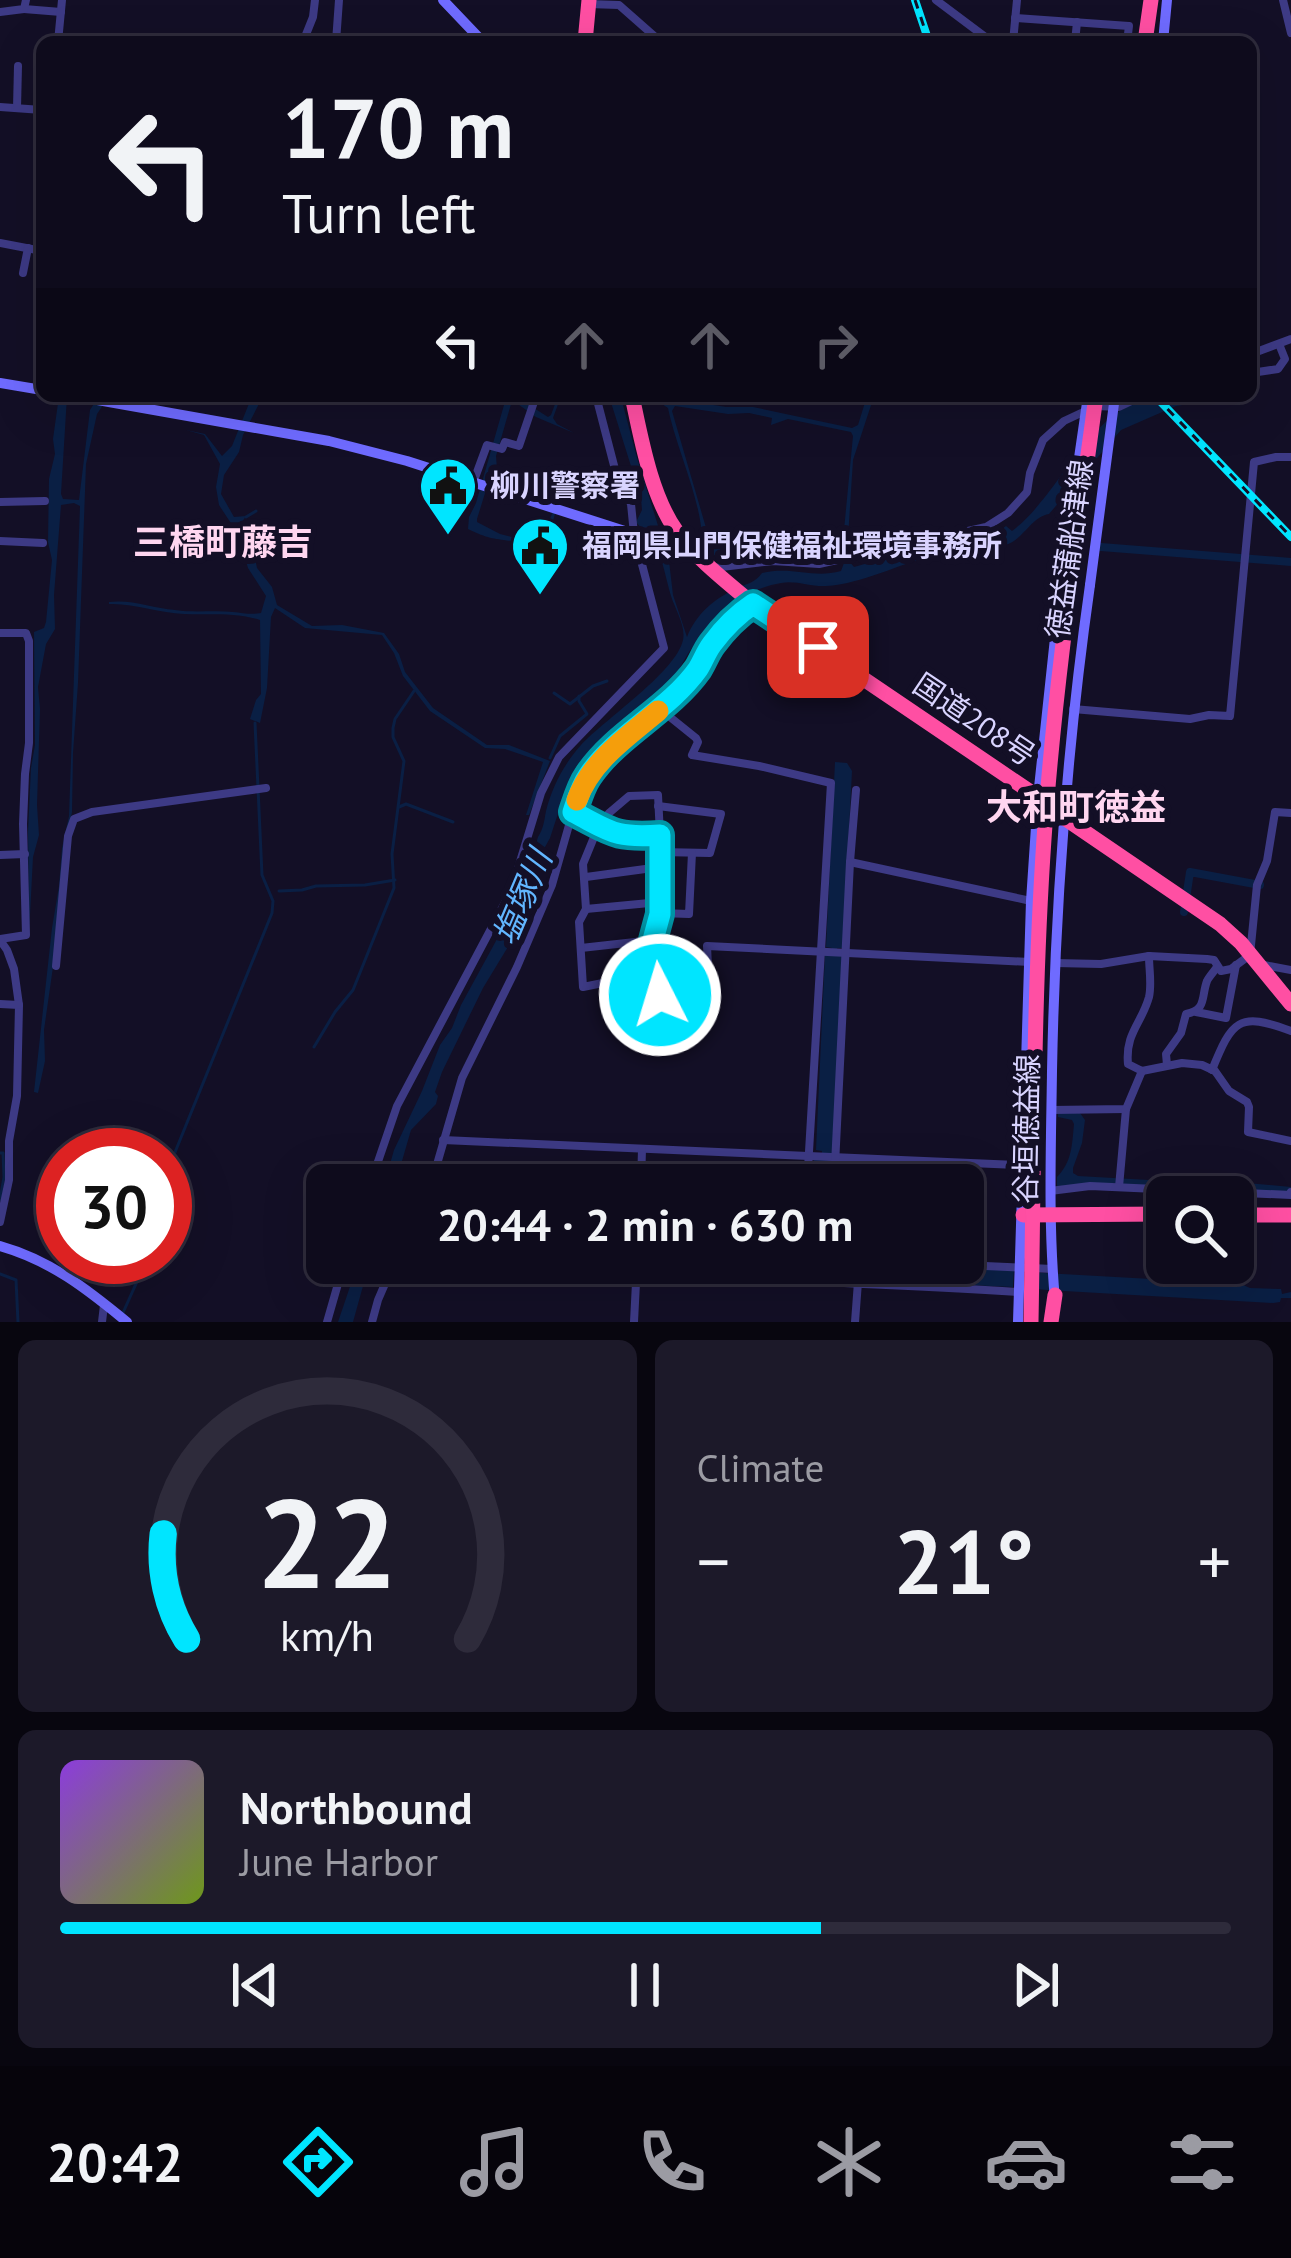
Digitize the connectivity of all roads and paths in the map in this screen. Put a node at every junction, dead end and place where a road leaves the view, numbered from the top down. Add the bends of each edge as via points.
1 (62, 0) edge
2 (314, 0) edge
3 (340, 0) edge
4 (443, 0) edge
5 (936, 0) edge
6 (1017, 0) edge
7 (1148, 0) edge
8 (1167, 0) edge
9 (1283, 0) edge
10 (588, 6) edge
11 (26, 7) edge
12 (0, 12) edge
13 (62, 12) junction
14 (1015, 18) junction
15 (1077, 22) junction
16 (1291, 33) edge
17 (59, 36) edge
18 (305, 36) edge
19 (337, 36) edge
20 (476, 36) edge
21 (586, 36) edge
22 (654, 36) edge
23 (984, 36) edge
24 (1014, 36) edge
25 (1076, 36) edge
26 (1128, 36) edge
27 (1143, 36) edge
28 (1163, 36) edge
29 (18, 66) dead end
30 (0, 107) edge
31 (17, 108) junction
32 (36, 110) edge
33 (0, 243) edge
34 (28, 248) junction
35 (36, 250) edge
36 (23, 273) dead end
37 (1291, 339) edge
38 (1279, 344) junction
39 (1257, 353) edge
40 (1257, 372) edge
41 (0, 383) edge
42 (36, 389) edge
43 (109, 402) edge
44 (534, 402) edge
45 (598, 402) edge
46 (633, 402) edge
47 (1091, 402) edge
48 (1091, 402) edge
49 (1114, 402) edge
50 (1128, 402) edge
51 (1291, 458) edge
52 (480, 485) junction
53 (45, 501) dead end
54 (0, 502) edge
55 (668, 531) junction
56 (637, 534) junction
57 (0, 542) edge
58 (43, 543) dead end
59 (716, 573) junction
60 (753, 604) junction
61 (0, 633) edge
62 (1049, 690) junction
63 (660, 709) junction
64 (1072, 709) junction
65 (266, 788) dead end
66 (856, 790) dead end
67 (1038, 797) junction
68 (658, 806) junction
69 (573, 812) junction
70 (1291, 813) edge
71 (1063, 817) junction
72 (599, 825) junction
73 (660, 835) junction
74 (660, 852) junction
75 (692, 853) junction
76 (25, 854) junction
77 (0, 855) edge
78 (850, 862) junction
79 (660, 867) junction
80 (586, 877) junction
81 (1031, 901) junction
82 (660, 908) junction
83 (586, 909) junction
84 (1057, 910) junction
85 (0, 940) edge
86 (653, 940) junction
87 (581, 948) junction
88 (822, 951) junction
89 (847, 952) junction
90 (1149, 956) junction
91 (1028, 962) junction
92 (1248, 962) junction
93 (1054, 963) junction
94 (56, 966) dead end
95 (1216, 967) junction
96 (1291, 970) edge
97 (657, 972) junction
98 (660, 995) junction
99 (0, 1004) edge
100 (1291, 1004) edge
101 (19, 1005) junction
102 (613, 1005) dead end
103 (1196, 1012) junction
104 (1226, 1018) junction
105 (1237, 1025) junction
106 (1291, 1031) edge
107 (1167, 1065) junction
108 (1211, 1070) junction
109 (1142, 1071) junction
110 (1126, 1109) junction
111 (1051, 1110) junction
112 (0, 1120) edge
113 (12, 1122) junction
114 (443, 1140) junction
115 (1291, 1141) edge
116 (642, 1149) junction
117 (809, 1156) junction
118 (836, 1157) junction
119 (377, 1164) edge
120 (436, 1164) edge
121 (641, 1164) edge
122 (808, 1164) edge
123 (836, 1164) edge
124 (1017, 1165) dead end
125 (1119, 1187) junction
126 (1050, 1191) junction
127 (1291, 1194) edge
128 (1146, 1214) edge
129 (1035, 1215) junction
130 (1254, 1215) edge
131 (1291, 1215) edge
132 (0, 1222) edge
133 (0, 1246) edge
134 (984, 1266) edge
135 (1021, 1268) junction
136 (1052, 1269) junction
137 (338, 1284) edge
138 (385, 1284) edge
139 (636, 1284) edge
140 (858, 1284) edge
141 (890, 1284) edge
142 (1020, 1292) junction
143 (1055, 1295) junction
144 (104, 1304) junction
145 (102, 1322) edge
146 (127, 1322) edge
147 (327, 1322) edge
148 (372, 1322) edge
149 (634, 1322) edge
150 (855, 1322) edge
151 (1018, 1322) edge
152 (1031, 1322) edge
153 (1054, 1322) edge

1 - 13 street
2 - 18 street
3 - 19 street
4 - 20 main road
5 - 23 street
6 - 14 street
7 - 27 highway
8 - 28 main road
9 - 16 street
10 - 21 highway
10 - 22 street via 619,5
11 - 12 street
11 - 13 street
13 - 17 street
14 - 15 street
14 - 24 street
15 - 25 street
15 - 26 street via 1130,26
29 - 31 street
30 - 31 street
31 - 32 street
33 - 34 street
34 - 35 street
34 - 36 street
37 - 38 street
38 - 39 street
38 - 40 street via 1285,359 1278,369
41 - 42 main road
43 - 52 main road via 329,441
44 - 52 street via 519,446 487,445
45 - 56 street
46 - 55 highway, 国道208号
47 - 62 main road, 徳益蒲船津線, bridge
48 - 129 highway, bridge via 1046,814
49 - 64 main road, 徳益蒲船津線, bridge
50 - 59 street via 1064,421 1043,440 1028,492 986,526 819,564 772,561
51 - 64 street via 1254,462 1230,716
52 - 56 main road
53 - 54 street
55 - 56 main road
55 - 59 highway, 国道208号
56 - 119 street via 664,648 559,757 511,891 397,1106
57 - 58 street
59 - 60 highway, 国道208号
60 - 63 street
60 - 67 highway, 国道208号
61 - 76 street via 29,638
62 - 64 main road
62 - 67 main road, 徳益蒲船津線
63 - 69 street via 588,776
63 - 88 street via 696,738 692,755 831,783
64 - 71 main road, 徳益蒲船津線
65 - 94 street via 74,819
66 - 78 street
67 - 71 highway, 国道208号
67 - 81 main road, 谷垣徳益線
68 - 72 street via 658,795 628,796
68 - 73 street
68 - 75 street via 721,814 710,853
69 - 72 street
69 - 114 street via 552,885 466,1066
70 - 92 street via 1274,816
71 - 84 main road, 谷垣徳益線
71 - 92 highway, 国道208号 via 1220,924
72 - 73 street via 612,834
72 - 80 street via 583,864
73 - 74 street
74 - 75 street
74 - 79 street
75 - 82 street via 689,914
76 - 77 street
76 - 85 street via 26,935
78 - 81 street
78 - 89 street
79 - 80 street
79 - 82 street
80 - 83 street
81 - 84 main road
81 - 91 main road, 谷垣徳益線
82 - 83 street
82 - 86 street
83 - 87 street
84 - 93 main road, 谷垣徳益線
85 - 101 street
86 - 87 street
86 - 97 street
87 - 97 street via 583,987
88 - 89 street
88 - 98 street via 706,946 709,986
88 - 117 street
89 - 91 street
89 - 118 street
90 - 93 street
90 - 95 street via 1208,959
90 - 109 street via 1148,1002 1127,1056
91 - 93 main road
91 - 129 main road, 谷垣徳益線
92 - 95 street
92 - 96 street
92 - 100 highway, 国道208号
92 - 104 street
93 - 111 main road, 谷垣徳益線
95 - 103 street
97 - 98 street
98 - 102 street
99 - 101 street
101 - 113 street
103 - 104 street
103 - 107 street via 1186,1013
104 - 105 street
105 - 106 street via 1255,1020
105 - 108 street
107 - 108 street
107 - 109 street
108 - 115 street via 1247,1102 1248,1132
109 - 110 street
110 - 111 street
110 - 125 street
111 - 126 main road, 谷垣徳益線
112 - 113 street
113 - 132 street
114 - 116 street
114 - 120 street
116 - 117 street
116 - 121 street
117 - 118 street
117 - 122 street
118 - 123 street
118 - 124 street
125 - 126 street
125 - 127 street
126 - 129 main road, 谷垣徳益線
128 - 129 highway
129 - 135 main road, 谷垣徳益線
129 - 136 main road, 谷垣徳益線
129 - 152 highway, bridge
130 - 131 highway
133 - 144 main road via 57,1268
134 - 135 street
135 - 136 street
135 - 142 main road, 谷垣徳益線
136 - 143 main road, 谷垣徳益線
137 - 147 street
138 - 148 street
139 - 149 street
140 - 150 street
141 - 142 street
142 - 143 street
142 - 151 main road, 谷垣徳益線
143 - 153 highway
144 - 145 street
144 - 146 main road

